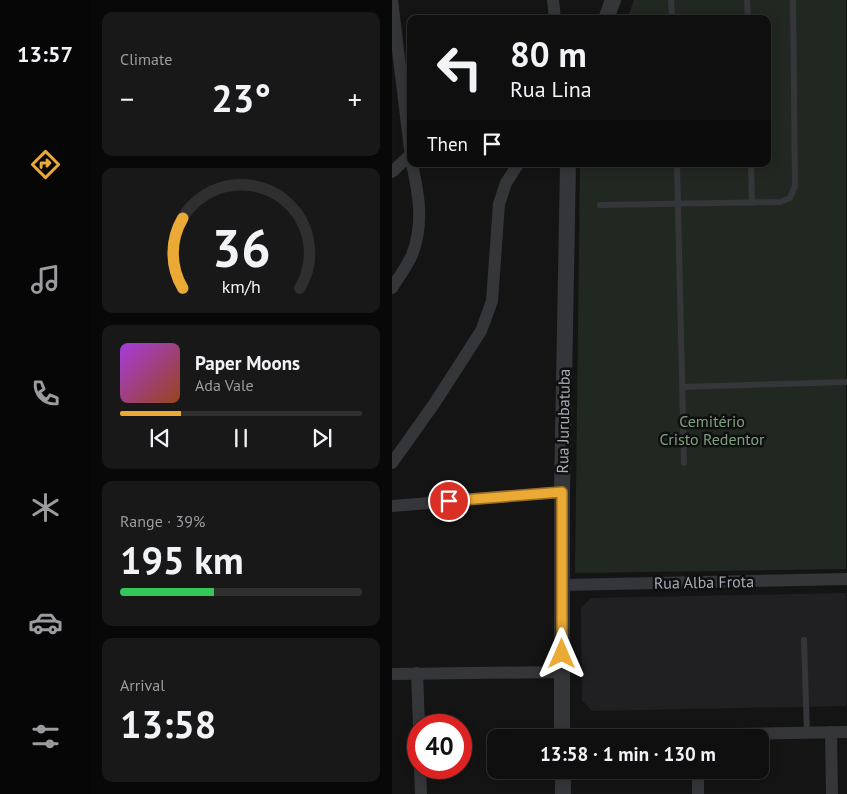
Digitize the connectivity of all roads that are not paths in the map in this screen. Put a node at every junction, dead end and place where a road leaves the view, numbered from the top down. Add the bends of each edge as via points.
1 (392, 0) edge
2 (553, 0) edge
3 (613, 0) edge
4 (671, 0) edge
5 (747, 0) edge
6 (793, 0) edge
7 (555, 15) edge
8 (607, 15) edge
9 (672, 15) edge
10 (748, 15) edge
11 (407, 130) edge
12 (407, 159) edge
13 (412, 167) edge
14 (516, 167) edge
15 (568, 167) edge
16 (677, 167) edge
17 (751, 167) edge
18 (392, 172) edge
19 (752, 203) junction
20 (679, 204) junction
21 (600, 205) dead end
22 (392, 288) edge
23 (846, 382) edge
24 (682, 387) junction
25 (392, 463) edge
26 (684, 463) dead end
27 (562, 492) junction
28 (392, 506) edge
29 (846, 579) edge
30 (562, 585) junction
31 (804, 640) dead end
32 (562, 672) junction
33 (417, 673) junction
34 (392, 674) edge
35 (419, 714) edge
36 (562, 729) edge
37 (831, 732) junction
38 (846, 732) edge
39 (807, 733) junction
40 (769, 734) edge
41 (420, 779) edge
42 (563, 779) edge
43 (698, 779) edge
44 (421, 794) edge
45 (563, 794) edge
46 (698, 794) edge
47 (832, 794) edge

1 - 11 street
2 - 7 street
3 - 8 street
4 - 9 lane
5 - 10 lane
6 - 19 lane via 795,186 790,198 780,202
12 - 18 street
13 - 22 street via 420,214 418,237
14 - 25 street via 499,204 492,301 481,330
15 - 27 street, Rua Jurubatuba
16 - 20 lane
17 - 19 lane
19 - 20 lane
20 - 21 lane
20 - 24 lane
23 - 24 lane
24 - 26 lane
27 - 28 street
27 - 30 street, Rua Jurubatuba
29 - 30 street, Rua Alba Frota
30 - 32 street, Rua Jurubatuba
31 - 39 lane
32 - 33 street
32 - 36 street, Rua Jurubatuba
33 - 34 street
33 - 35 street
37 - 38 street
37 - 39 street
37 - 47 street
39 - 40 street
41 - 44 street
42 - 45 street
43 - 46 street

